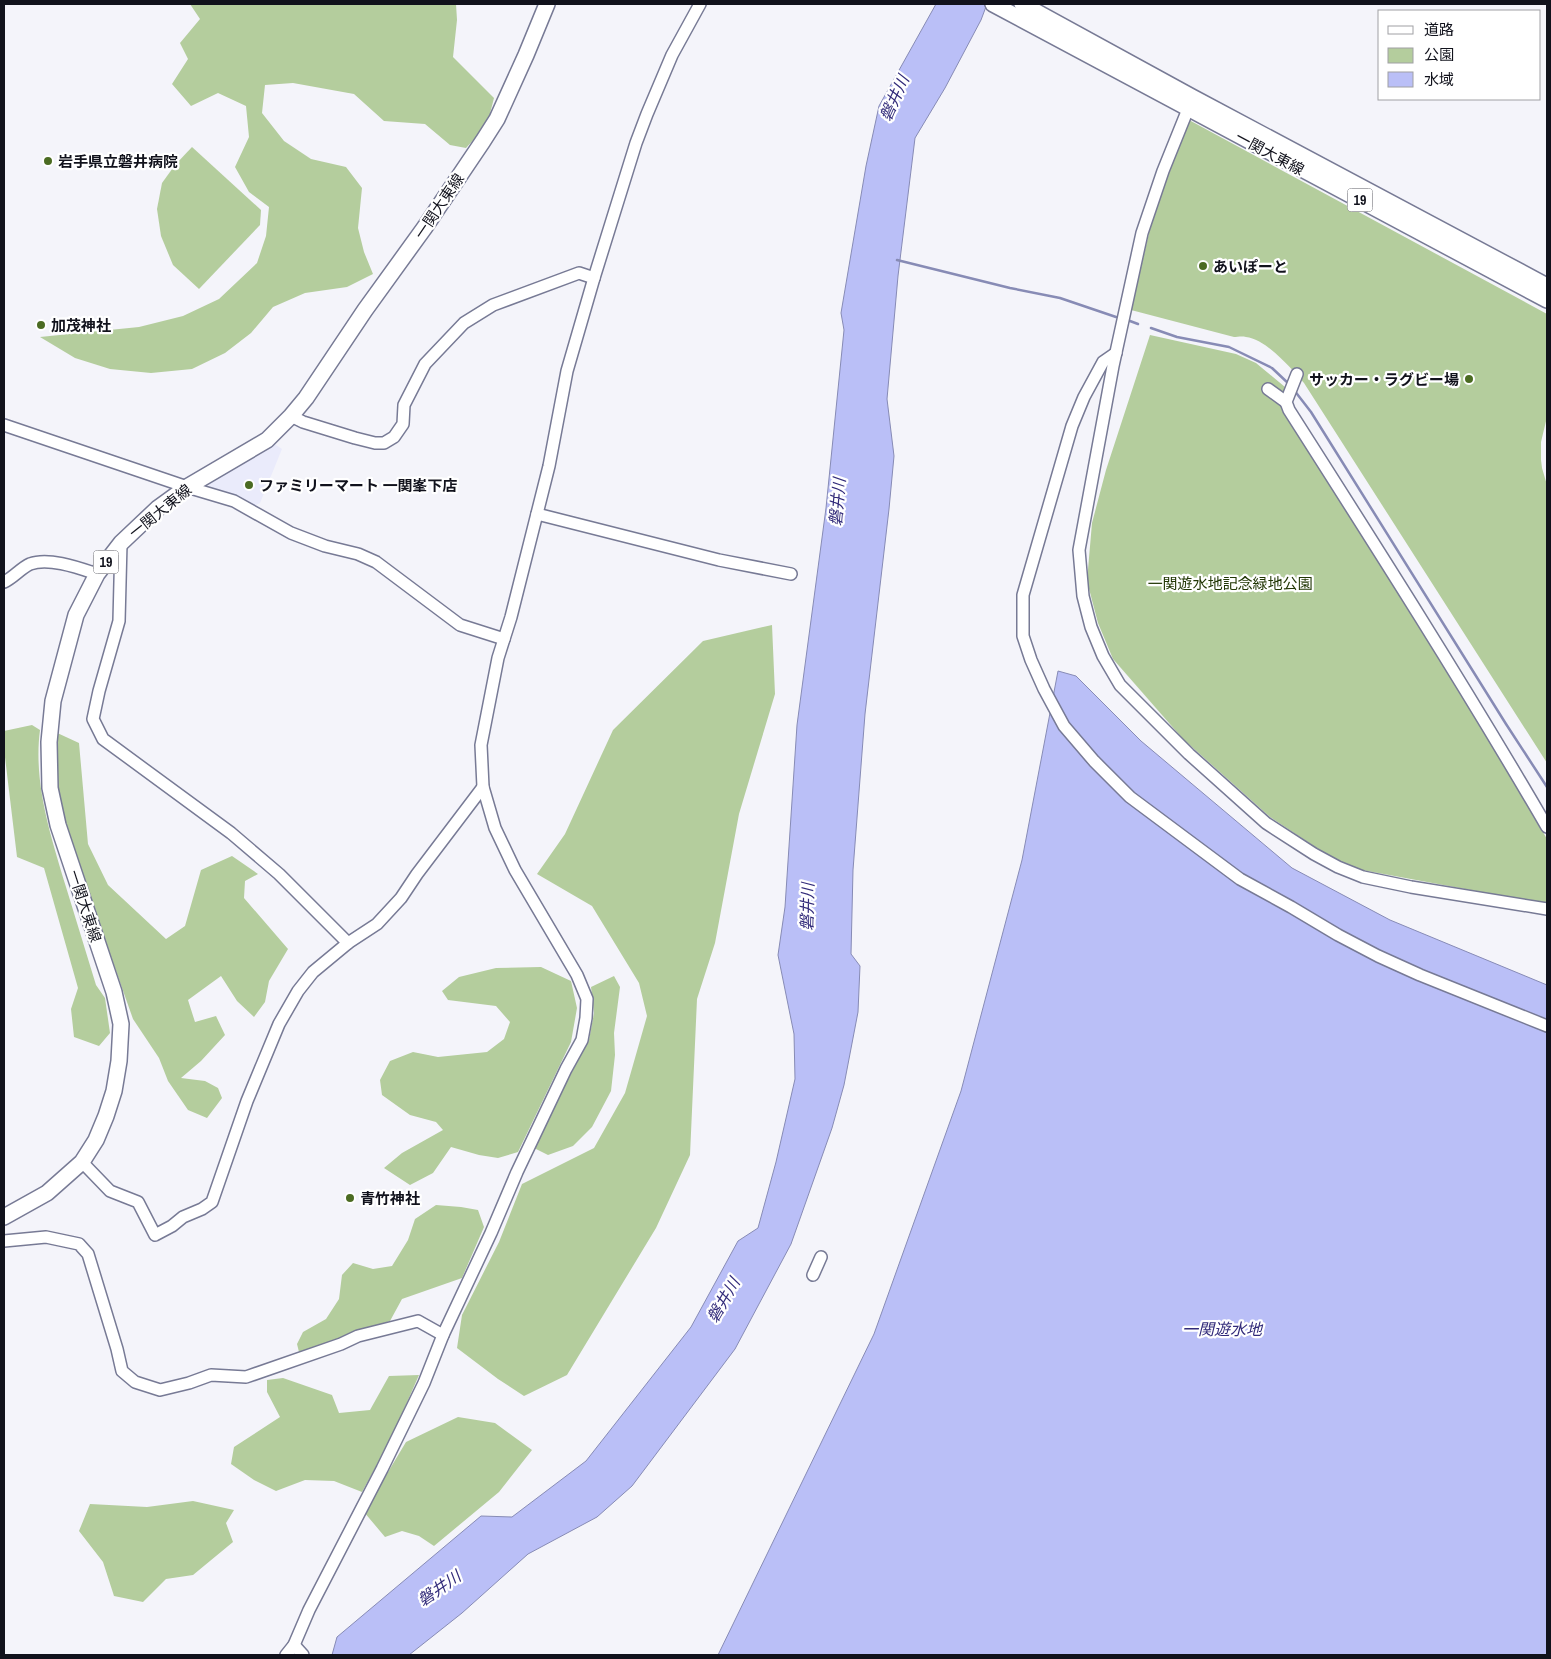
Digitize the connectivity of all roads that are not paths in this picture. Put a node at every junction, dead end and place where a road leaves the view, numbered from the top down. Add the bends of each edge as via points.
1 (547, 4) edge
2 (700, 4) edge
3 (993, 4) edge
4 (1022, 4) edge
5 (1175, 95) junction
6 (1188, 109) junction
7 (594, 278) junction
8 (1547, 286) edge
9 (1547, 300) edge
10 (1116, 352) junction
11 (1297, 374) dead end
12 (1268, 389) dead end
13 (1286, 402) junction
14 (291, 416) junction
15 (4, 425) edge
16 (187, 487) junction
17 (537, 514) junction
18 (121, 542) junction
19 (97, 574) junction
20 (791, 574) dead end
21 (4, 582) edge
22 (504, 639) junction
23 (483, 787) junction
24 (1547, 827) edge
25 (1547, 909) edge
26 (348, 943) junction
27 (1547, 1026) edge
28 (82, 1162) junction
29 (4, 1217) edge
30 (4, 1241) edge
31 (821, 1257) dead end
32 (813, 1274) dead end
33 (443, 1334) junction
34 (299, 1651) edge
35 (286, 1655) edge

1 - 14 main road, 一関大東線 / 19 via 523,63 488,134
2 - 7 street via 672,55 647,114
3 - 5 main road, 一関大東線 / 19
4 - 5 main road, 一関大東線 / 19
5 - 6 main road, 一関大東線 / 19
5 - 8 main road, 一関大東線 / 19
6 - 9 main road, 一関大東線 / 19
6 - 10 street via 1142,233
7 - 14 street via 579,274 493,306 464,323 425,364 404,405 403,424 394,437 384,443 374,444
7 - 17 street via 567,371
10 - 25 street via 1079,550 1082,596 1091,627 1120,685 1189,754 1266,823 1338,867 1411,887
10 - 27 street via 1103,362 1072,426 1023,595 1023,636 1044,689 1064,726 1130,797 1240,879 1378,956
11 - 13 street
12 - 13 street
13 - 24 street via 1436,641
14 - 16 main road, 一関大東線 / 19 via 268,440
15 - 16 street
16 - 18 main road, 一関大東線 / 19
16 - 22 street via 234,501 292,533 376,562 460,625
17 - 20 street via 719,560
17 - 22 street
18 - 19 main road, 一関大東線 / 19
18 - 26 street via 118,621 93,719 103,738 231,833 279,874
19 - 21 street via 50,562 30,564
19 - 28 main road, 一関大東線 / 19 via 76,615 54,701 49,742 50,788 58,825 114,992 121,1024 114,1091 96,1140
22 - 23 street via 481,745
23 - 26 street via 401,898 377,924
23 - 33 street via 495,828 515,870 578,975 587,999 586,1018 582,1040
26 - 28 street via 313,972 279,1024 247,1101 212,1202 155,1235 138,1202 110,1191
28 - 29 main road, 一関大東線 / 19 via 47,1192
30 - 33 street via 46,1237 79,1244 88,1254 122,1371 135,1382 160,1390 211,1375 246,1376 358,1336 418,1321
31 - 32 street
33 - 34 street via 424,1383 309,1610
34 - 35 street

